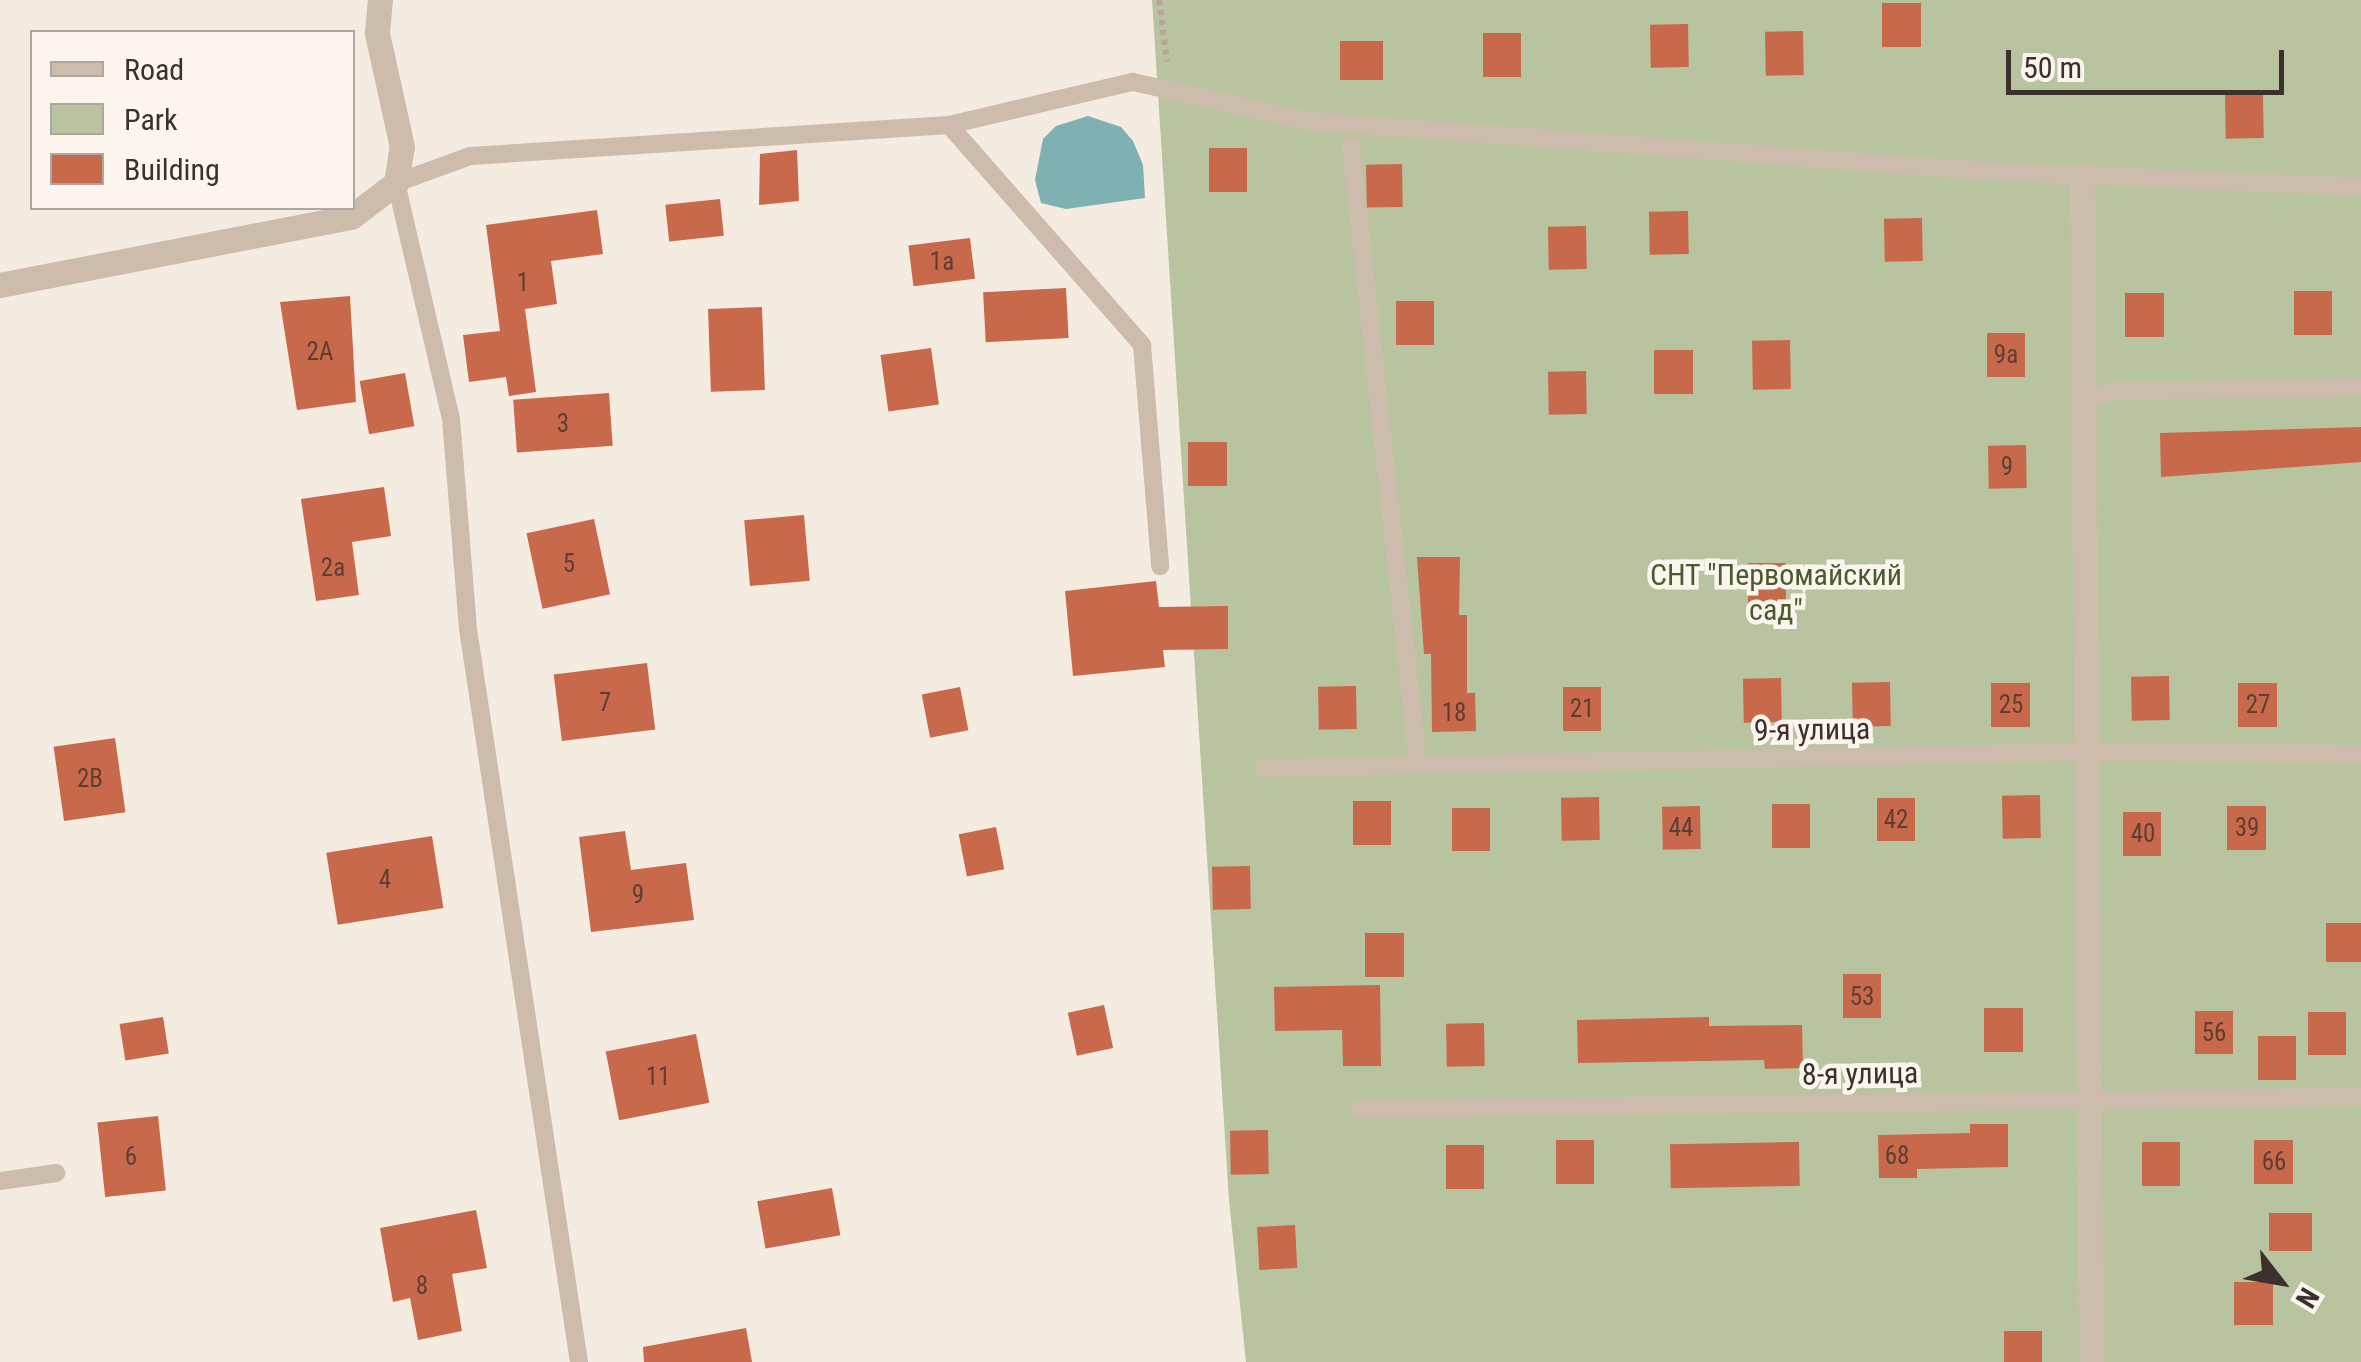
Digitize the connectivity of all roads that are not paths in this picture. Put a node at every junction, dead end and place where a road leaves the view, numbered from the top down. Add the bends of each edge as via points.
1 (380, 0) edge
2 (950, 125) junction
3 (1351, 146) dead end
4 (2082, 174) junction
5 (396, 183) junction
6 (2361, 187) edge
7 (0, 284) edge
8 (2361, 387) edge
9 (2084, 399) junction
10 (1160, 566) dead end
11 (2087, 752) junction
12 (2361, 754) edge
13 (1418, 765) junction
14 (1264, 768) dead end
15 (2361, 1097) edge
16 (2089, 1098) junction
17 (1360, 1109) dead end
18 (56, 1173) dead end
19 (0, 1180) edge
20 (579, 1362) edge
21 (2091, 1362) edge

1 - 5 street via 377,33 402,148
2 - 4 lane via 1133,82 1308,121
2 - 5 lane via 470,156
2 - 10 lane via 1142,345
3 - 13 lane
4 - 6 lane
4 - 9 street
5 - 7 street via 351,217
5 - 20 lane via 451,419 468,629
8 - 9 lane via 2117,391
9 - 11 street
11 - 12 lane, 9-я улица
11 - 13 lane, 9-я улица
11 - 16 street
13 - 14 lane, 9-я улица
15 - 16 lane, 8-я улица
16 - 17 lane, 8-я улица
16 - 21 street
18 - 19 lane

